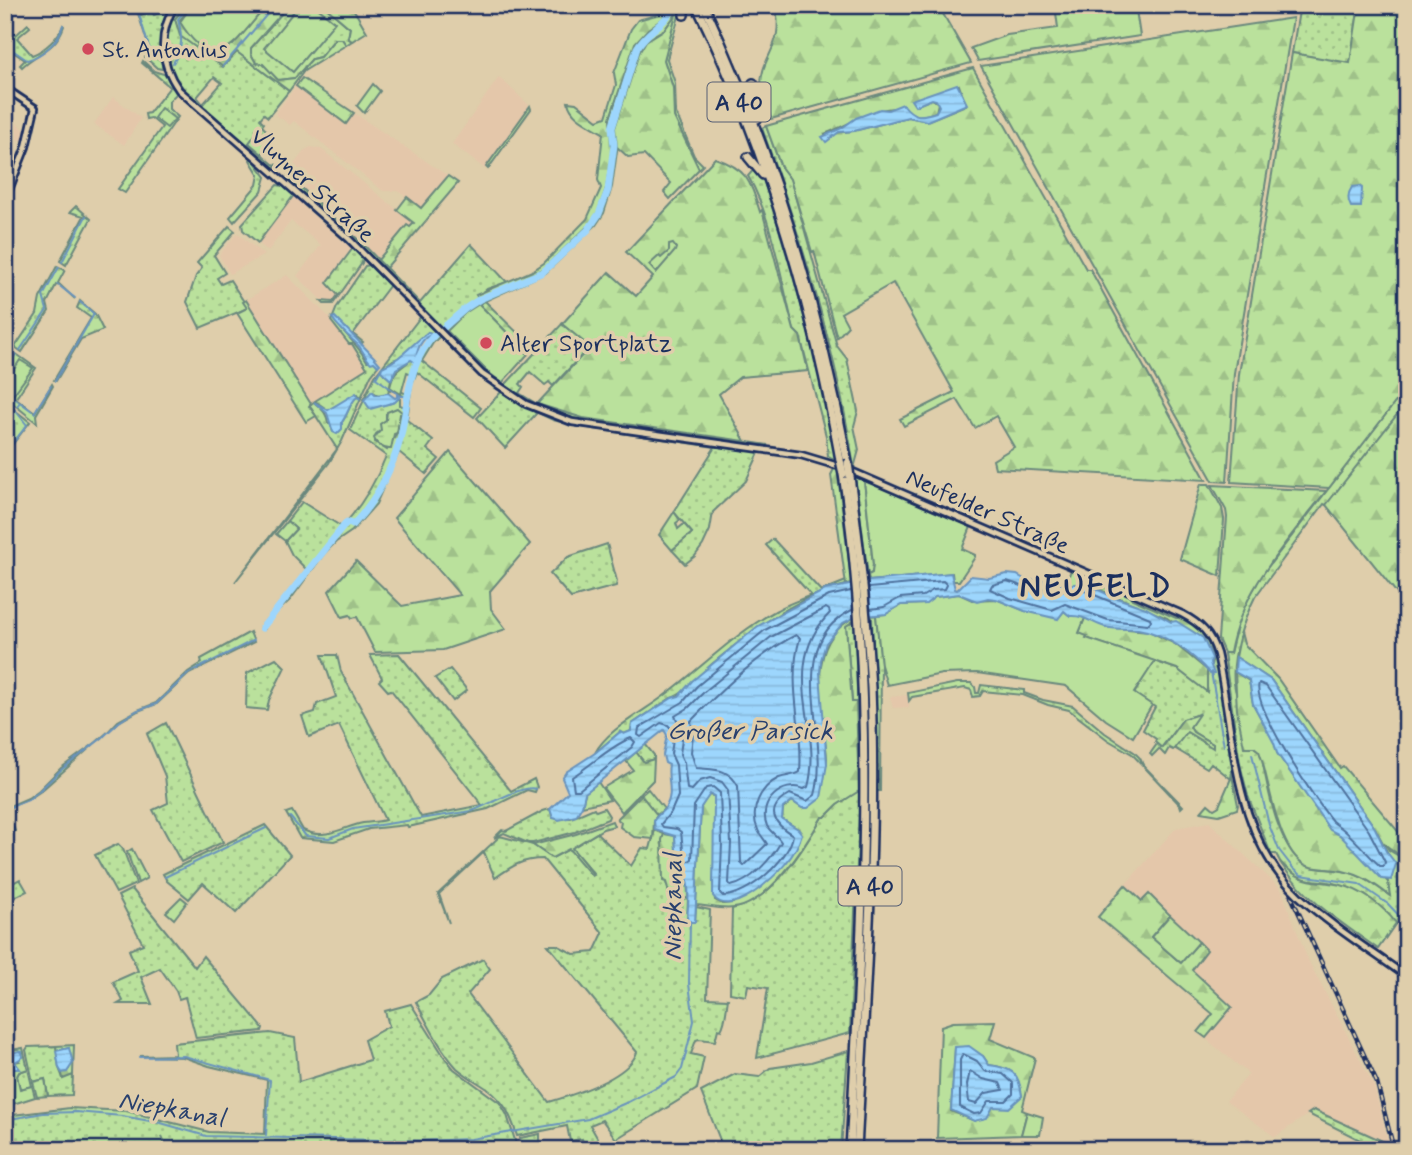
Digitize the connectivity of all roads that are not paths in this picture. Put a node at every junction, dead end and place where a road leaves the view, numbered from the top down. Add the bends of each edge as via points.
1 (175, 5) edge
2 (684, 5) edge
3 (696, 5) edge
4 (704, 5) edge
5 (684, 15) dead end
6 (753, 83) dead end
7 (5, 88) edge
8 (760, 137) junction
9 (748, 157) dead end
10 (5, 201) edge
11 (775, 201) junction
12 (439, 330) joint
13 (844, 461) junction
14 (864, 623) junction
15 (1407, 977) edge
16 (850, 1150) edge
17 (857, 1150) edge

1 - 12 main road, Vluyner Straße via 163,35 163,50 167,69 184,94 348,238
2 - 5 highway
3 - 11 highway, A 40 via 747,121
4 - 8 highway, A 40
6 - 8 highway
7 - 10 main road via 35,108
8 - 13 highway, A 40 via 808,283 832,383
9 - 11 highway via 761,171
11 - 13 highway, A 40 via 813,326
12 - 15 main road, Neufelder Straße via 499,388 572,422 827,461 1196,621 1216,649 1240,791 1254,833 1274,868 1306,902
13 - 14 highway, A 40, bridge
14 - 16 highway, A 40 via 864,837
14 - 17 highway, A 40 via 871,691 871,860

